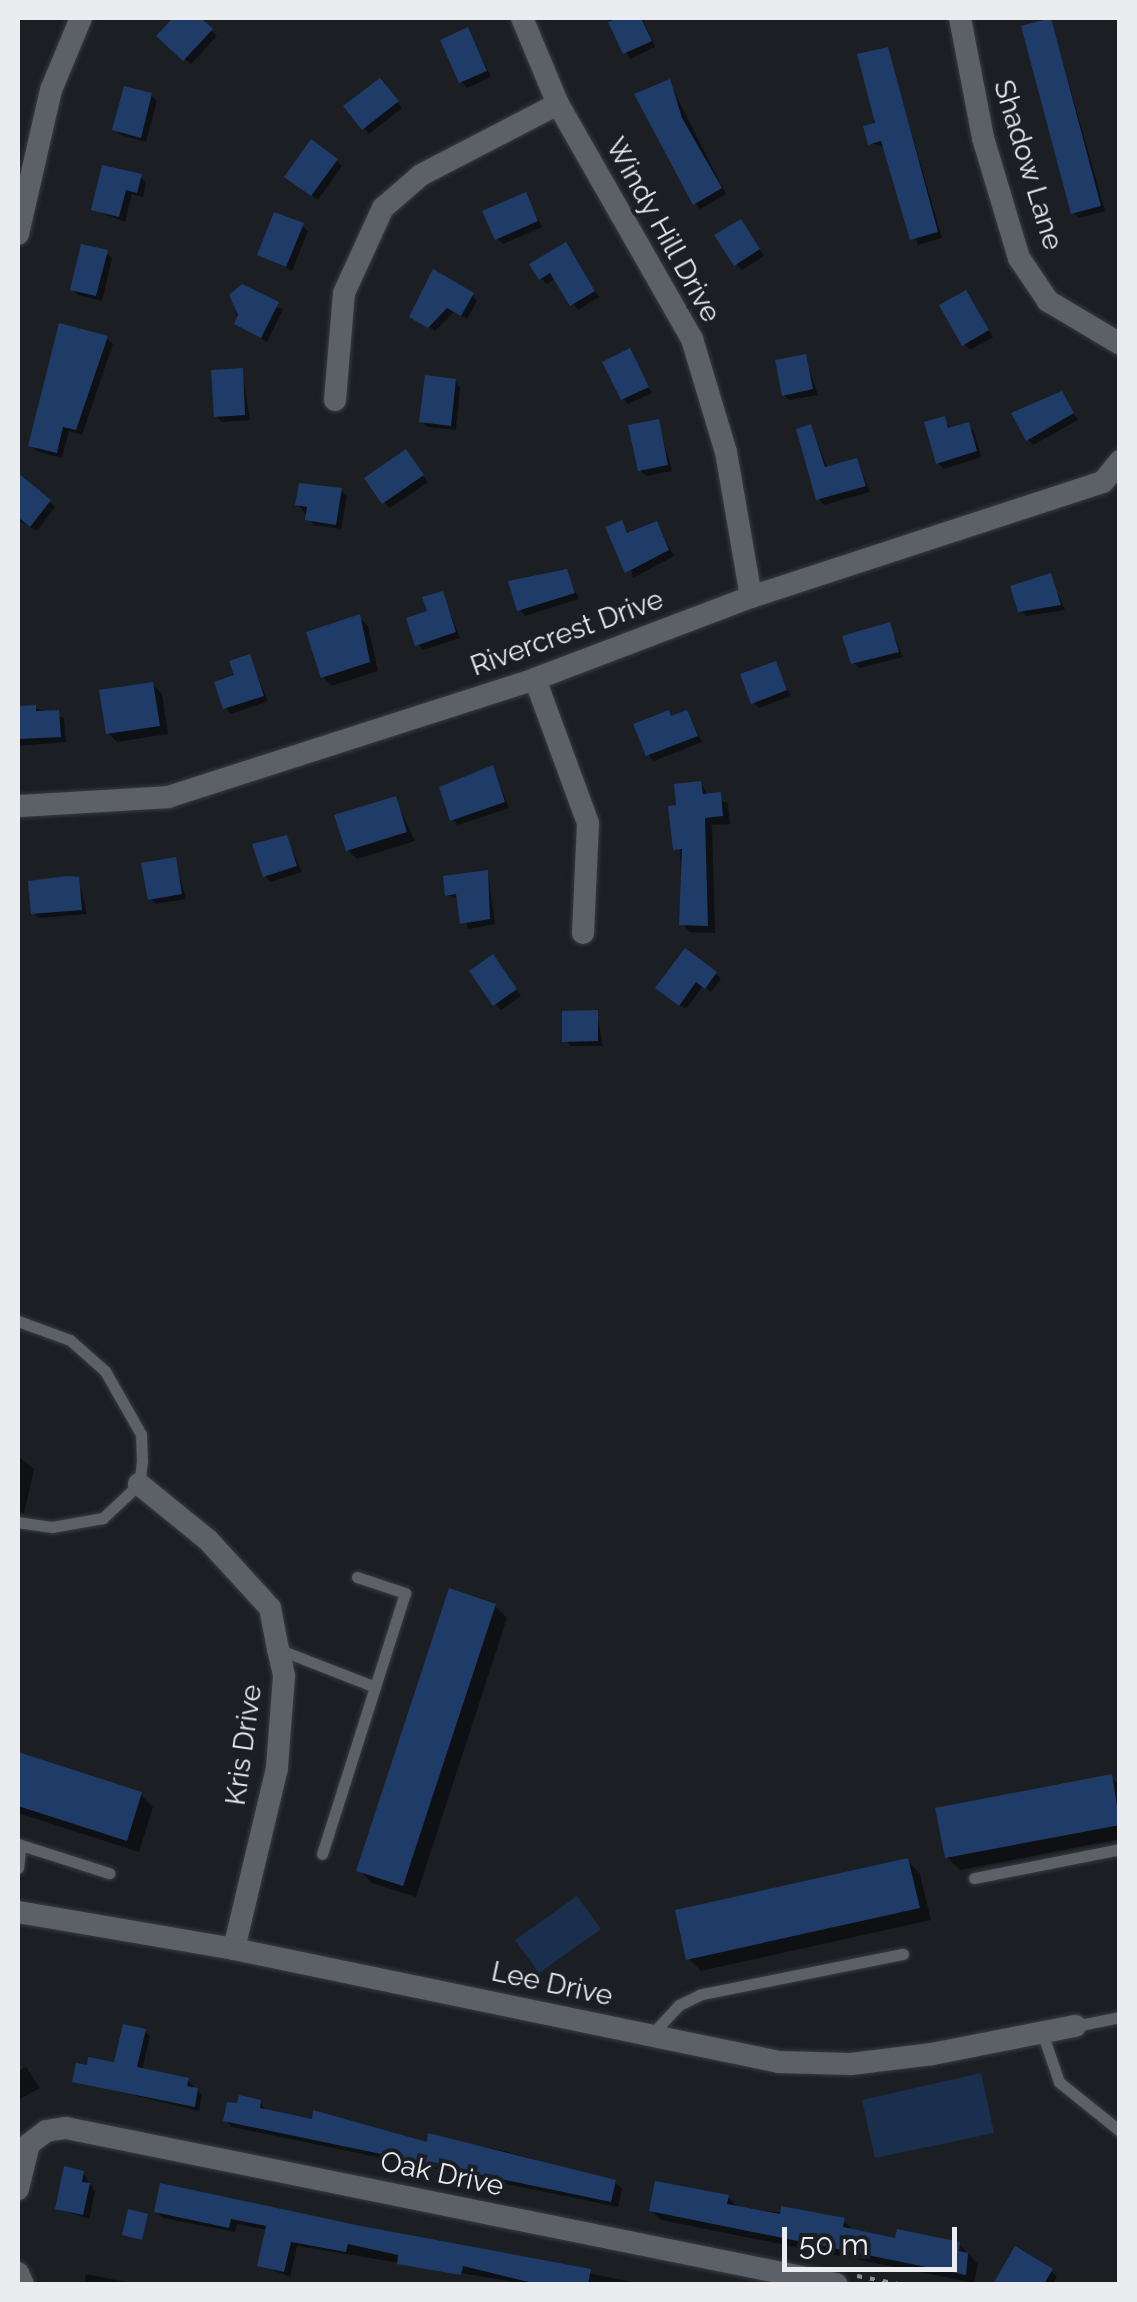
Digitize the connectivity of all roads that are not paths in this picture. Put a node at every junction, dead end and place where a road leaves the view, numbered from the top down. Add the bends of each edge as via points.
1 (81, 18) edge
2 (522, 18) edge
3 (960, 18) edge
4 (558, 104) junction
5 (18, 234) edge
6 (1120, 344) edge
7 (335, 400) dead end
8 (1120, 461) edge
9 (751, 597) junction
10 (535, 679) junction
11 (18, 806) edge
12 (583, 933) dead end
13 (18, 1321) edge
14 (139, 1484) junction
15 (18, 1522) edge
16 (357, 1577) dead end
17 (278, 1648) junction
18 (375, 1687) junction
19 (19, 1845) edge
20 (1120, 1849) edge
21 (322, 1854) dead end
22 (18, 1868) edge
23 (109, 1873) dead end
24 (974, 1878) dead end
25 (18, 1912) edge
26 (234, 1949) junction
27 (902, 1954) dead end
28 (1120, 2017) edge
29 (1076, 2026) joint
30 (1042, 2032) junction
31 (650, 2036) junction
32 (1120, 2131) edge
33 (18, 2189) edge
34 (18, 2272) edge
35 (23, 2284) edge
36 (836, 2284) edge

1 - 5 street via 51,90
2 - 4 street, Windy Hill Drive
3 - 6 street, Shadow Lane via 983,138 1019,258 1048,301
4 - 7 street via 421,174 383,208 344,293
4 - 9 street, Windy Hill Drive via 692,339 726,452
8 - 9 street, Rivercrest Drive via 1103,482
9 - 10 street, Rivercrest Drive
10 - 11 street, Rivercrest Drive via 168,797
10 - 12 street via 588,823
13 - 14 lane via 70,1340 105,1370 141,1434
14 - 15 lane via 103,1518 84,1526
14 - 17 street, Kris Drive via 208,1540 270,1608
16 - 18 lane via 405,1593
17 - 18 lane
17 - 26 street, Kris Drive via 284,1676 277,1768
18 - 21 lane
19 - 22 lane
19 - 23 lane
20 - 24 lane
25 - 26 street, Lee Drive
26 - 31 street, Lee Drive
27 - 31 lane via 702,1994 679,2005
28 - 29 lane
29 - 30 street, Lee Drive
30 - 31 street, Lee Drive via 850,2064 779,2062
30 - 32 lane via 1060,2082
33 - 36 street, Oak Drive via 25,2154 37,2136 55,2128 80,2129
34 - 35 street

